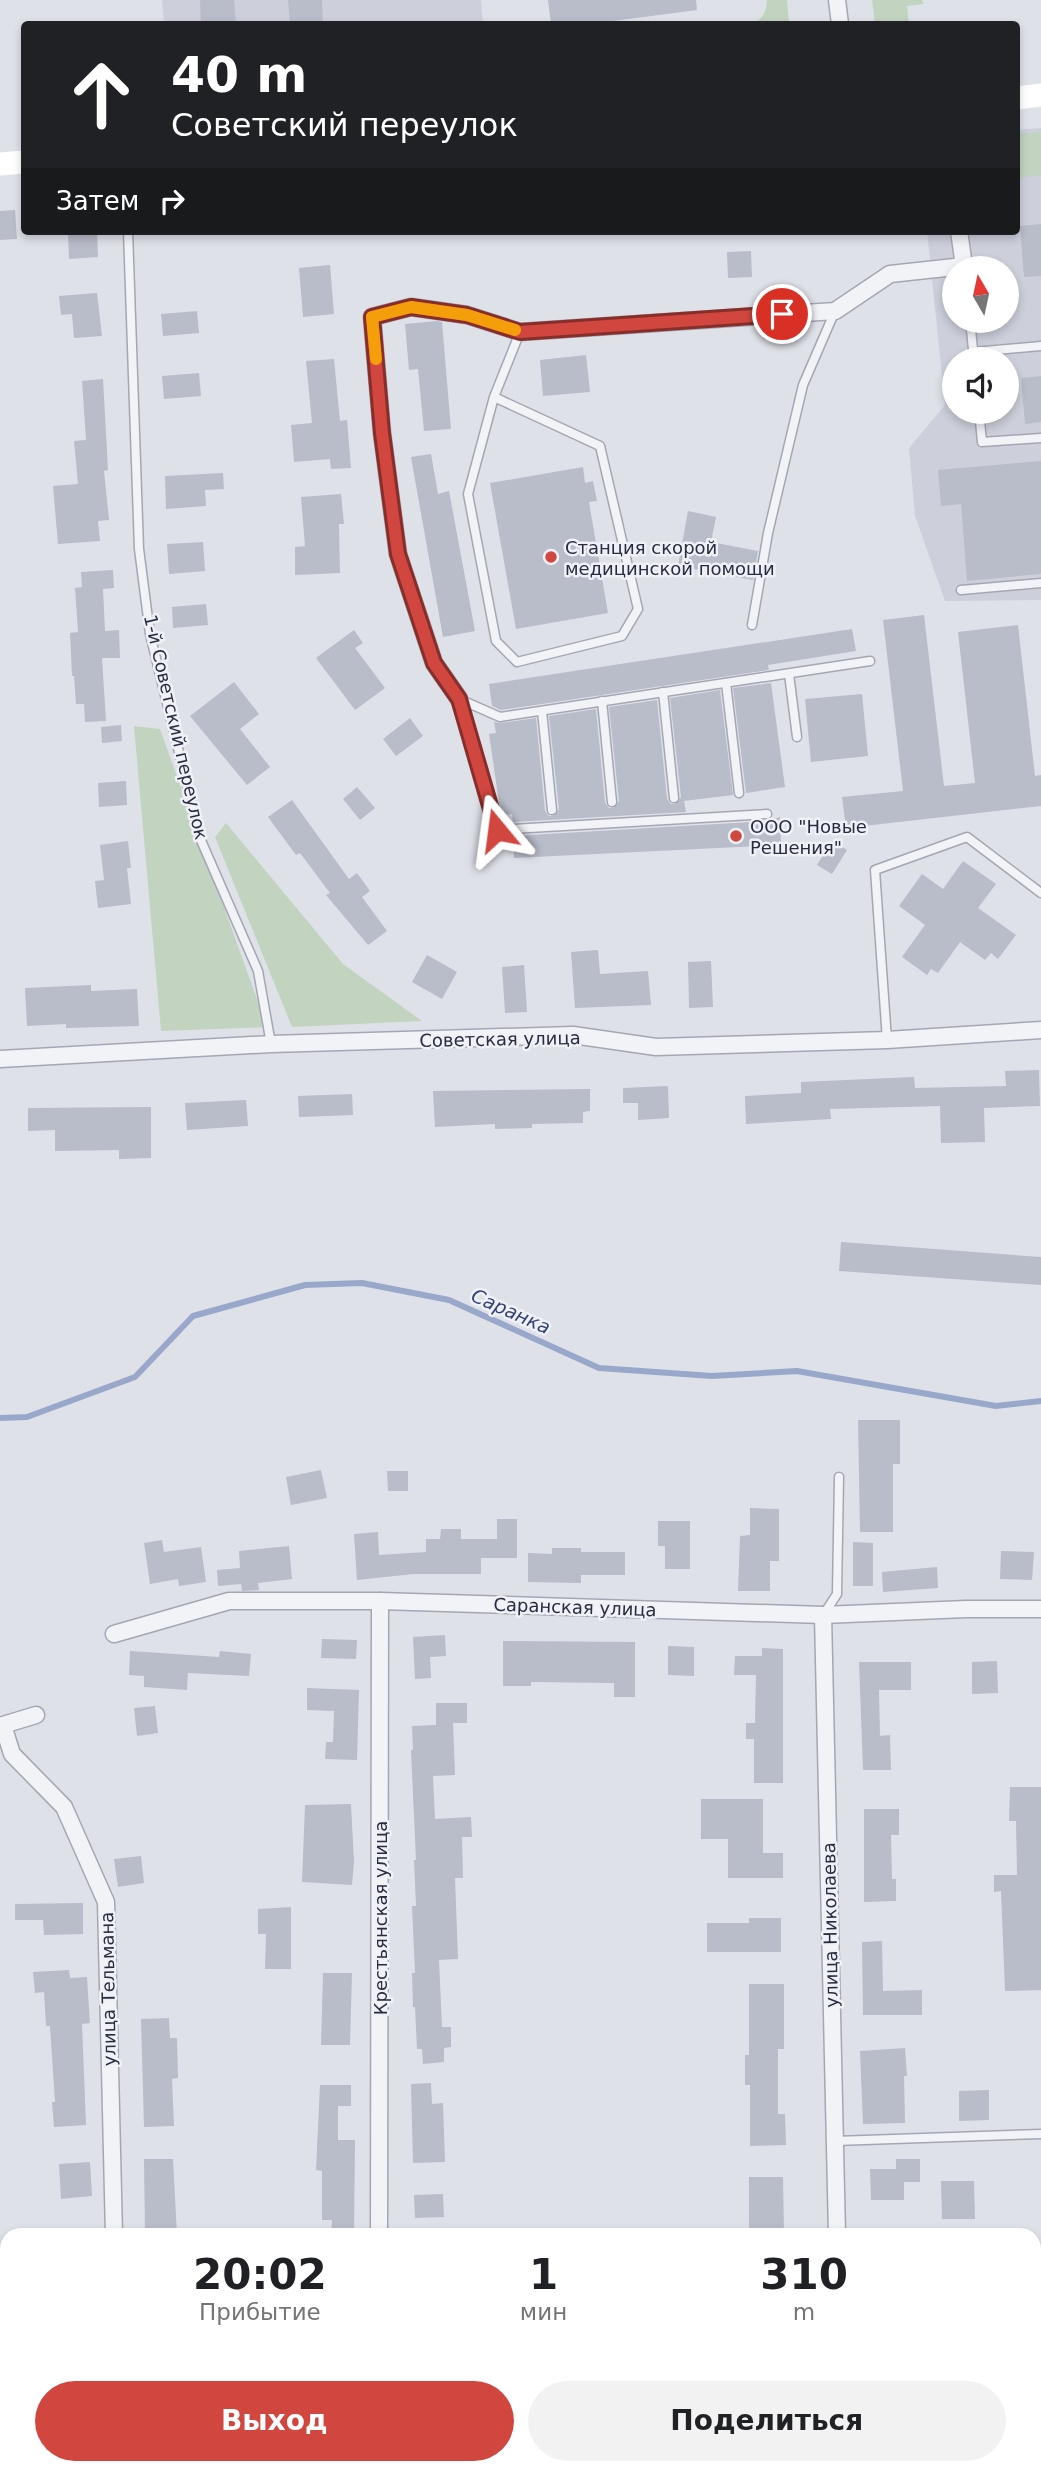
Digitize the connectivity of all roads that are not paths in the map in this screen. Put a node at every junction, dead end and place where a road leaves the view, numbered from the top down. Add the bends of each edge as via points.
1 (837, 0) edge
2 (840, 21) edge
3 (1041, 95) edge
4 (1020, 98) edge
5 (21, 162) edge
6 (0, 164) edge
7 (128, 235) edge
8 (960, 235) edge
9 (962, 256) edge
10 (942, 269) edge
11 (835, 311) junction
12 (520, 332) junction
13 (1041, 346) edge
14 (1019, 349) edge
15 (494, 397) junction
16 (980, 424) edge
17 (1041, 438) edge
18 (1041, 583) edge
19 (961, 590) dead end
20 (752, 625) dead end
21 (870, 661) dead end
22 (789, 674) junction
23 (726, 683) junction
24 (663, 692) junction
25 (459, 699) junction
26 (602, 702) junction
27 (542, 710) junction
28 (797, 737) dead end
29 (739, 793) dead end
30 (674, 798) dead end
31 (612, 802) dead end
32 (552, 810) dead end
33 (766, 814) dead end
34 (1041, 893) edge
35 (1041, 1030) edge
36 (887, 1040) junction
37 (271, 1044) junction
38 (0, 1059) edge
39 (839, 1477) dead end
40 (380, 1601) junction
41 (1041, 1609) edge
42 (823, 1615) junction
43 (114, 1634) dead end
44 (36, 1715) dead end
45 (1041, 2134) edge
46 (835, 2141) junction
47 (114, 2228) edge
48 (379, 2228) edge
49 (837, 2228) edge

1 - 2 street
3 - 4 main road
5 - 6 main road
7 - 37 lane, 1-й Советский переулок via 139,549 150,634 200,838 258,971
8 - 9 street
10 - 11 street via 890,274
11 - 12 street
11 - 20 lane via 803,385
12 - 15 lane
12 - 25 street via 467,315 411,307 372,317 398,554 434,663
13 - 14 lane
15 - 15 lane via 468,494 496,641 517,662 622,636 638,609 600,446
16 - 17 lane via 982,442
18 - 19 lane
21 - 22 lane
22 - 23 lane
22 - 28 lane
23 - 24 lane
23 - 29 lane
24 - 26 lane
24 - 30 lane
25 - 27 lane via 500,717
25 - 33 lane via 497,830
26 - 27 lane
26 - 31 lane
27 - 32 lane
34 - 36 lane via 967,837 875,870
35 - 36 street, Советская улица
36 - 37 street, Советская улица via 656,1047 573,1035
37 - 38 street, Советская улица
39 - 42 lane via 837,1594
40 - 42 street, Саранская улица
40 - 43 street, Саранская улица via 229,1601
40 - 48 street, Крестьянская улица
41 - 42 street, Саранская улица
42 - 46 street, улица Николаева
44 - 47 street, улица Тельмана via 3,1725 12,1754 64,1807 106,1902
45 - 46 lane
46 - 49 street, улица Николаева

